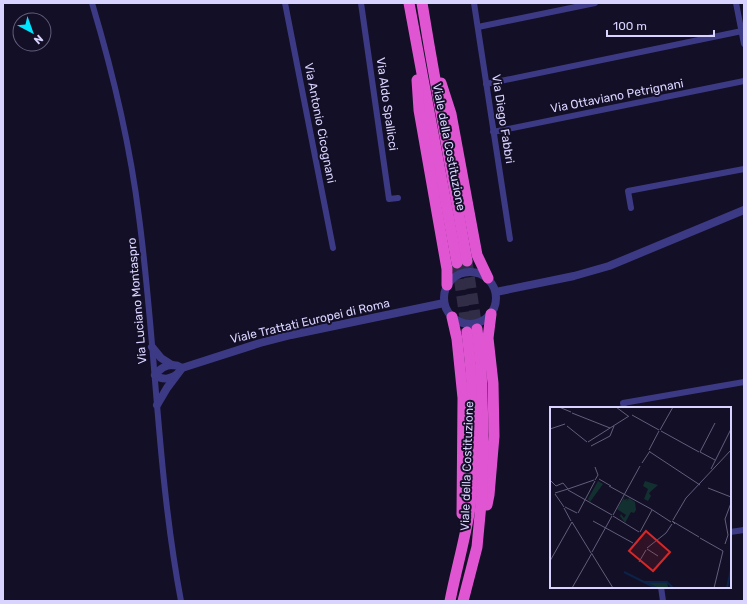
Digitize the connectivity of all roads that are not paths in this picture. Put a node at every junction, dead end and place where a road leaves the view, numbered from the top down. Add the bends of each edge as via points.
1 (92, 3) edge
2 (285, 3) edge
3 (360, 3) edge
4 (409, 3) edge
5 (422, 3) edge
6 (474, 3) edge
7 (595, 3) edge
8 (736, 3) edge
9 (478, 27) junction
10 (742, 31) junction
11 (414, 35) junction
12 (744, 44) edge
13 (429, 45) junction
14 (744, 82) edge
15 (486, 84) junction
16 (493, 132) junction
17 (744, 169) edge
18 (398, 198) dead end
19 (631, 208) dead end
20 (744, 210) edge
21 (510, 239) dead end
22 (333, 248) dead end
23 (488, 278) junction
24 (447, 285) junction
25 (496, 292) junction
26 (444, 303) junction
27 (491, 314) junction
28 (452, 317) junction
29 (152, 347) junction
30 (172, 365) junction
31 (182, 368) junction
32 (155, 375) junction
33 (176, 375) junction
34 (744, 382) edge
35 (157, 405) junction
36 (624, 405) edge
37 (744, 530) edge
38 (731, 532) edge
39 (477, 547) junction
40 (460, 556) junction
41 (660, 588) edge
42 (181, 601) edge
43 (450, 601) edge
44 (463, 601) edge
45 (663, 601) edge

1 - 29 street, Via Luciano Montaspro via 120,107 132,166 144,253
2 - 22 street, Via Antonio Cicognani
3 - 18 street, Via Aldo Spallicci via 390,199
4 - 11 highway
5 - 13 highway
6 - 9 street, Via Diego Fabbri
7 - 9 street
8 - 10 street
9 - 15 street, Via Diego Fabbri
10 - 12 street
10 - 15 street
11 - 13 highway, Viale della Costituzione via 462,262
11 - 24 highway via 419,110 447,269
13 - 23 highway via 451,114 477,256
14 - 16 street, Via Ottaviano Petrignani
15 - 16 street, Via Diego Fabbri
16 - 21 street, Via Diego Fabbri
17 - 19 street via 628,191
20 - 25 street via 609,266
23 - 24 street via 483,274 469,271 456,275
23 - 25 street
24 - 26 street
25 - 27 street via 496,303
26 - 28 street
26 - 31 street, Viale Trattati Europei di Roma via 278,338
27 - 28 street via 481,322 469,324
27 - 39 highway via 488,338 493,383 494,436 489,494
28 - 40 highway via 463,398
29 - 30 street
29 - 32 street, Via Luciano Montaspro
30 - 31 street
30 - 32 street via 162,368
31 - 33 street
32 - 33 street via 164,379
32 - 35 street, Via Luciano Montaspro
33 - 35 street
34 - 36 street
35 - 42 street, Via Luciano Montaspro via 168,524
37 - 38 street
39 - 40 highway, Viale della Costituzione via 482,493 483,428 481,365 472,331 474,448 470,508
39 - 44 highway, Viale della Costituzione
40 - 43 highway, Viale della Costituzione
41 - 45 street

